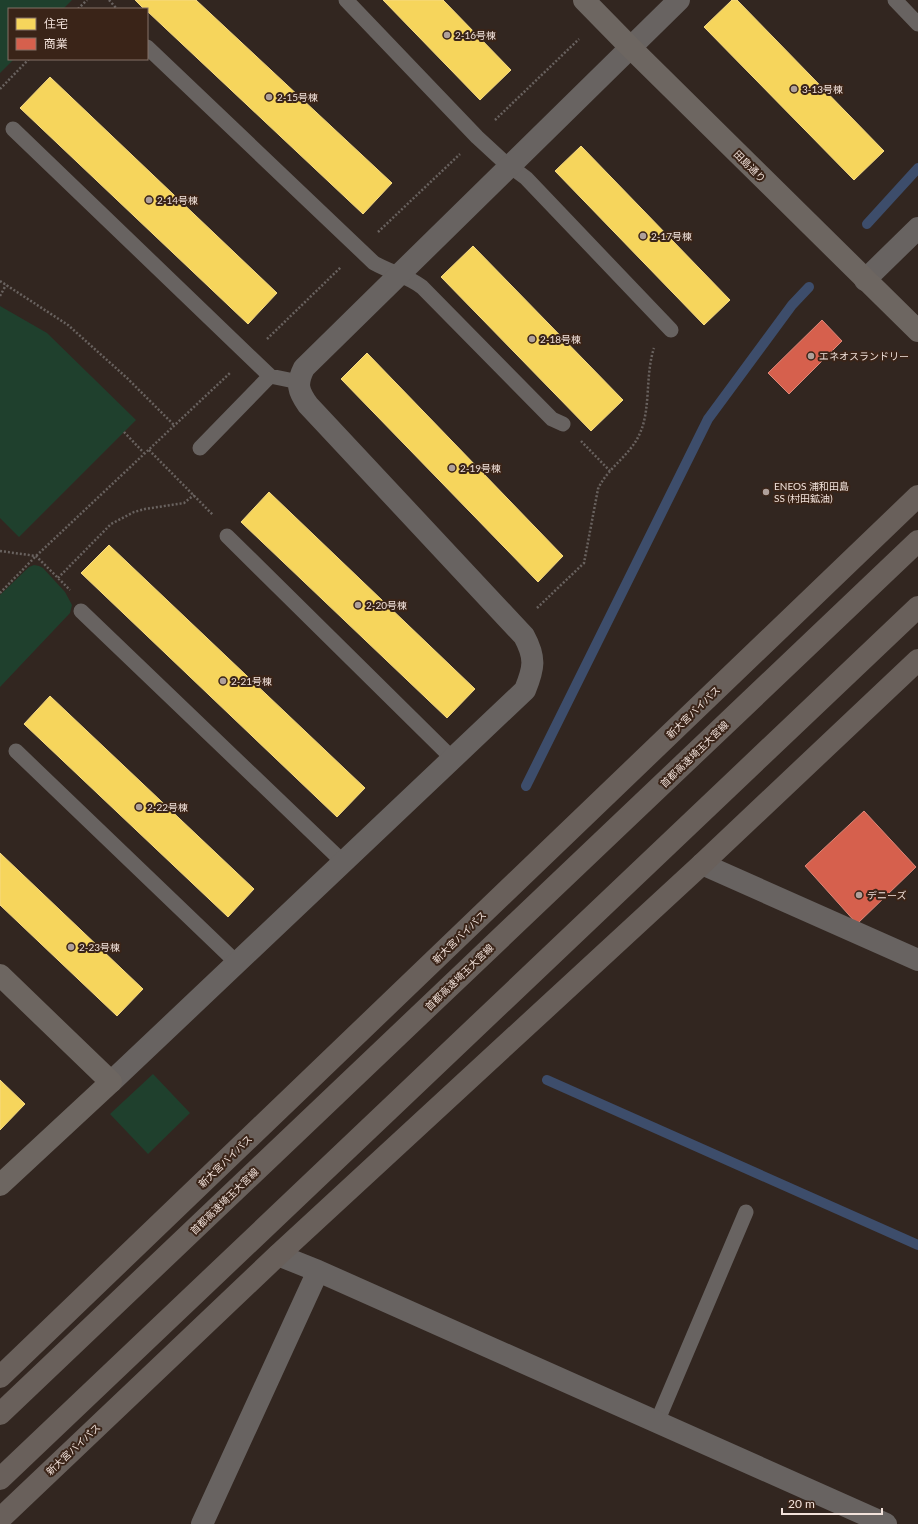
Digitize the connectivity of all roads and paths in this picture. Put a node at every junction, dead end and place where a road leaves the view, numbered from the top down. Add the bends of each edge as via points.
1 (87, 0) edge
2 (109, 0) edge
3 (346, 0) edge
4 (584, 0) edge
5 (679, 0) edge
6 (895, 0) edge
7 (79, 8) edge
8 (117, 8) edge
9 (918, 24) edge
10 (579, 39) dead end
11 (148, 48) edge
12 (630, 48) junction
13 (28, 60) edge
14 (0, 89) edge
15 (13, 129) dead end
16 (477, 137) junction
17 (510, 167) junction
18 (918, 228) edge
19 (359, 250) junction
20 (398, 275) junction
21 (865, 280) junction
22 (0, 281) edge
23 (6, 285) junction
24 (0, 296) edge
25 (671, 330) joint
26 (918, 331) edge
27 (248, 357) junction
28 (270, 376) junction
29 (299, 382) junction
30 (563, 424) joint
31 (174, 425) junction
32 (124, 432) dead end
33 (200, 448) dead end
34 (149, 450) junction
35 (144, 453) junction
36 (610, 471) junction
37 (194, 495) junction
38 (918, 496) edge
39 (227, 536) joint
40 (918, 541) edge
41 (0, 551) edge
42 (36, 556) junction
43 (58, 578) junction
44 (0, 593) edge
45 (918, 607) edge
46 (82, 611) joint
47 (516, 628) junction
48 (918, 660) edge
49 (16, 751) dead end
50 (453, 759) junction
51 (343, 862) junction
52 (702, 864) junction
53 (918, 960) edge
54 (237, 963) junction
55 (0, 976) edge
56 (111, 1082) junction
57 (0, 1185) edge
58 (746, 1212) dead end
59 (278, 1255) junction
60 (318, 1271) junction
61 (0, 1377) edge
62 (0, 1414) edge
63 (657, 1422) junction
64 (0, 1479) edge
65 (0, 1519) edge
66 (202, 1524) edge
67 (886, 1524) edge

1 - 7 path
2 - 8 path
3 - 16 lane
4 - 12 street, 田島通り
5 - 12 street
6 - 9 lane
10 - 16 path
11 - 19 lane
12 - 17 street
12 - 21 street, 田島通り
13 - 14 path
15 - 27 lane
16 - 17 lane
16 - 19 path
17 - 20 street
17 - 25 lane via 526,178
18 - 21 street
19 - 20 lane via 374,263
19 - 27 path
20 - 29 street via 304,368
20 - 30 lane via 413,280 422,287 552,419
21 - 26 street, 田島通り
22 - 23 path
23 - 24 path
23 - 31 path via 68,325
25 - 36 path via 655,346 651,357 645,416 640,433 631,449
27 - 28 lane
27 - 31 path
28 - 29 lane
28 - 33 lane
29 - 47 street via 302,396 308,405
30 - 36 path
31 - 34 path
32 - 35 path
34 - 35 path
34 - 37 path
35 - 42 path
36 - 47 path via 598,489 584,563
37 - 39 path via 212,514
37 - 43 path via 184,503 134,512 111,524
38 - 61 highway, 新大宮バイパス
39 - 50 lane
40 - 62 highway, 首都高速埼玉大宮線
41 - 42 path
42 - 43 path
42 - 44 path
43 - 46 path via 76,596
45 - 64 highway
46 - 51 lane
47 - 50 street via 530,646 533,658 532,674 525,690
48 - 52 highway, 新大宮バイパス
49 - 54 lane
50 - 51 street
51 - 54 street
52 - 53 street
52 - 59 highway, 新大宮バイパス
54 - 56 street
55 - 56 street
56 - 57 street
58 - 63 lane
59 - 60 street
59 - 65 highway, 新大宮バイパス
60 - 63 street
60 - 66 street
63 - 67 street

